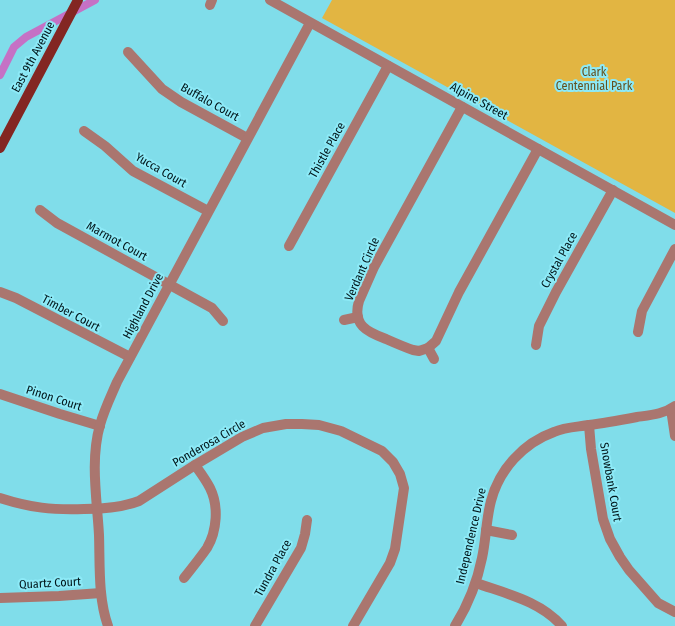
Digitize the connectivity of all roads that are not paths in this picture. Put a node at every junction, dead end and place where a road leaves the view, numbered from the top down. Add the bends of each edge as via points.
1 (78, 0) edge
2 (270, 0) edge
3 (310, 23) junction
4 (128, 52) dead end
5 (388, 66) junction
6 (462, 107) junction
7 (84, 131) dead end
8 (247, 138) junction
9 (0, 148) edge
10 (538, 149) junction
11 (613, 190) junction
12 (40, 210) dead end
13 (208, 211) junction
14 (675, 225) edge
15 (289, 246) dead end
16 (675, 249) edge
17 (169, 284) junction
18 (0, 292) edge
19 (358, 317) junction
20 (223, 320) dead end
21 (344, 320) dead end
22 (638, 332) dead end
23 (536, 345) dead end
24 (428, 348) junction
25 (130, 358) junction
26 (434, 359) dead end
27 (0, 394) edge
28 (673, 408) edge
29 (589, 425) junction
30 (100, 426) junction
31 (675, 436) edge
32 (195, 465) junction
33 (0, 498) edge
34 (98, 509) junction
35 (307, 520) dead end
36 (486, 530) junction
37 (512, 535) dead end
38 (184, 578) dead end
39 (476, 583) junction
40 (102, 593) junction
41 (0, 598) edge
42 (675, 612) edge
43 (108, 626) edge
44 (255, 626) edge
45 (353, 626) edge
46 (455, 626) edge
47 (562, 626) edge

1 - 9 main road, East 9th Avenue
2 - 3 street, Alpine Street
3 - 5 street, Alpine Street
3 - 8 street, Highland Drive
4 - 8 street, Buffalo Court via 162,88 180,102
5 - 6 street, Alpine Street
5 - 15 street, Thistle Place
6 - 10 street, Alpine Street
6 - 19 street, Verdant Circle via 374,267 359,301
7 - 13 street, Yucca Court via 133,172
8 - 13 street, Highland Drive
10 - 11 street, Alpine Street
10 - 24 street via 459,292 436,341
11 - 14 street, Alpine Street
11 - 23 street, Crystal Place via 552,299 539,326
12 - 17 street, Marmot Court via 57,223
13 - 17 street, Highland Drive
16 - 22 street via 642,311
17 - 20 street, Marmot Court via 212,308
17 - 25 street, Highland Drive
18 - 25 street, Timber Court
19 - 21 street
19 - 24 street, Verdant Circle via 369,332 413,350
24 - 26 street
25 - 30 street, Highland Drive via 117,382
27 - 30 street, Pinon Court
28 - 29 street, Independence Drive via 658,414
28 - 31 street
29 - 36 street, Independence Drive via 564,428 546,434 517,454 496,487
29 - 42 street, Snowbank Court via 603,519 610,539 620,557 648,592 658,603
30 - 34 street, Highland Drive via 96,451
32 - 34 street, Ponderosa Circle via 139,501
32 - 38 street via 210,489 216,518 207,547
32 - 45 street, Ponderosa Circle via 242,437 263,428 286,424 319,425 341,431 382,451 393,462 404,488 396,549
33 - 34 street, Ponderosa Circle via 43,509
34 - 40 street, Highland Drive
35 - 44 street, Tundra Place via 301,548
36 - 37 street
36 - 39 street, Independence Drive
39 - 46 street, Independence Drive
39 - 47 street via 530,602 545,610
40 - 41 street, Quartz Court
40 - 43 street, Highland Drive

